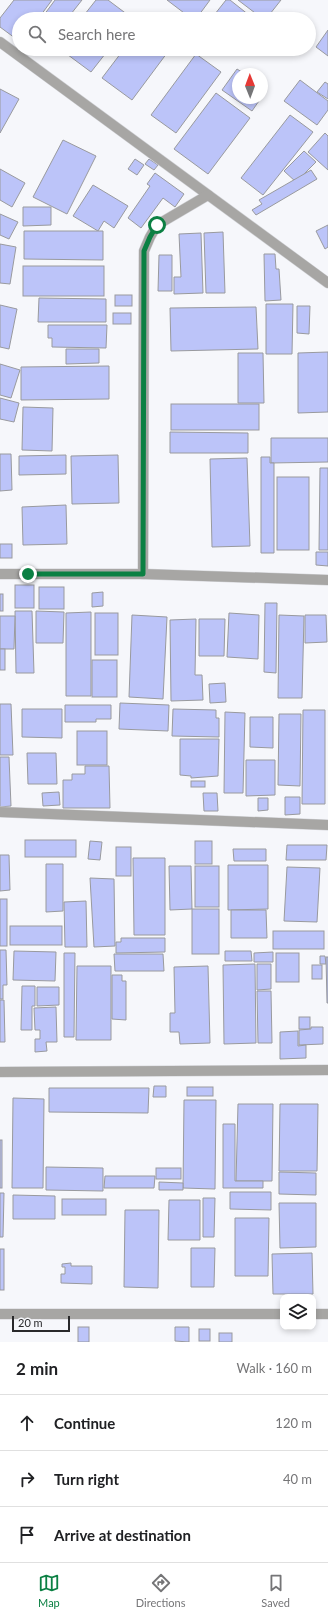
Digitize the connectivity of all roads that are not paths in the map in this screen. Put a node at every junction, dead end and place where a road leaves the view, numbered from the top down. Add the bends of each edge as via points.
1 (0, 42) edge
2 (12, 51) edge
3 (19, 56) edge
4 (208, 195) junction
5 (328, 283) edge
6 (0, 574) edge
7 (143, 574) junction
8 (328, 580) edge
9 (0, 812) edge
10 (328, 825) edge
11 (328, 1070) edge
12 (0, 1072) edge
13 (0, 1314) edge
14 (280, 1314) edge
15 (316, 1314) edge
16 (328, 1314) edge

1 - 2 street
3 - 4 street
4 - 5 street
4 - 7 street via 157,225 144,251
6 - 7 street
7 - 8 street
9 - 10 street
11 - 12 street
13 - 14 street
15 - 16 street

